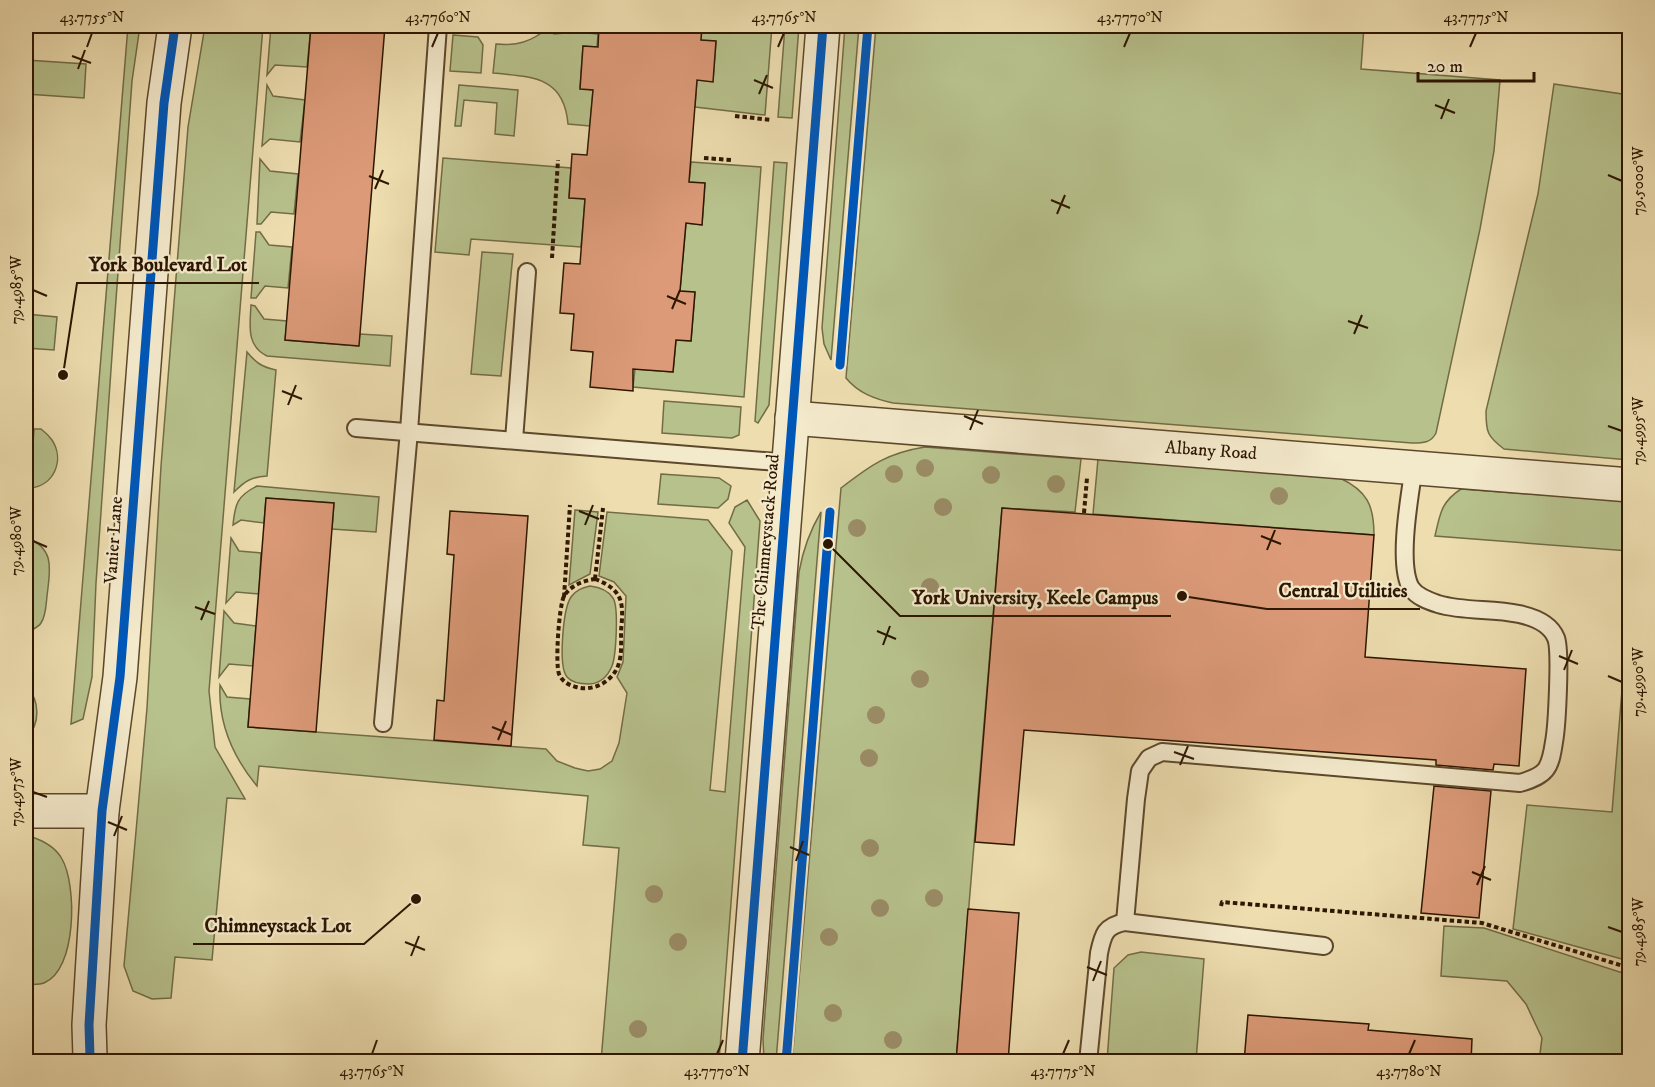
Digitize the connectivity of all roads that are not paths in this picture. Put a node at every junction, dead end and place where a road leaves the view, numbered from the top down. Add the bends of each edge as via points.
1 (175, 26) edge
2 (438, 26) edge
3 (823, 26) edge
4 (527, 272) dead end
5 (792, 418) junction
6 (356, 428) dead end
7 (409, 431) junction
8 (514, 440) junction
9 (789, 463) junction
10 (1414, 466) junction
11 (1629, 485) edge
12 (383, 723) dead end
13 (26, 811) edge
14 (102, 811) junction
15 (1125, 922) junction
16 (1324, 946) dead end
17 (90, 1057) dead end
18 (742, 1062) edge
19 (1088, 1062) edge

1 - 14 street, Vanier Lane via 164,103 120,677
2 - 7 lane
3 - 5 street, The Chimneystack Road
4 - 8 lane
5 - 9 street, The Chimneystack Road
5 - 10 street, Albany Road
6 - 7 lane
7 - 8 lane
7 - 12 lane
8 - 9 lane
9 - 18 street, The Chimneystack Road
10 - 11 street, Albany Road
10 - 15 lane via 1405,536 1411,588 1425,600 1456,609 1532,617 1556,637 1555,740 1549,766 1538,778 1520,783 1162,752 1149,758 1140,771
13 - 14 street
14 - 17 street, Vanier Lane
15 - 16 lane
15 - 19 lane via 1112,924 1102,936

